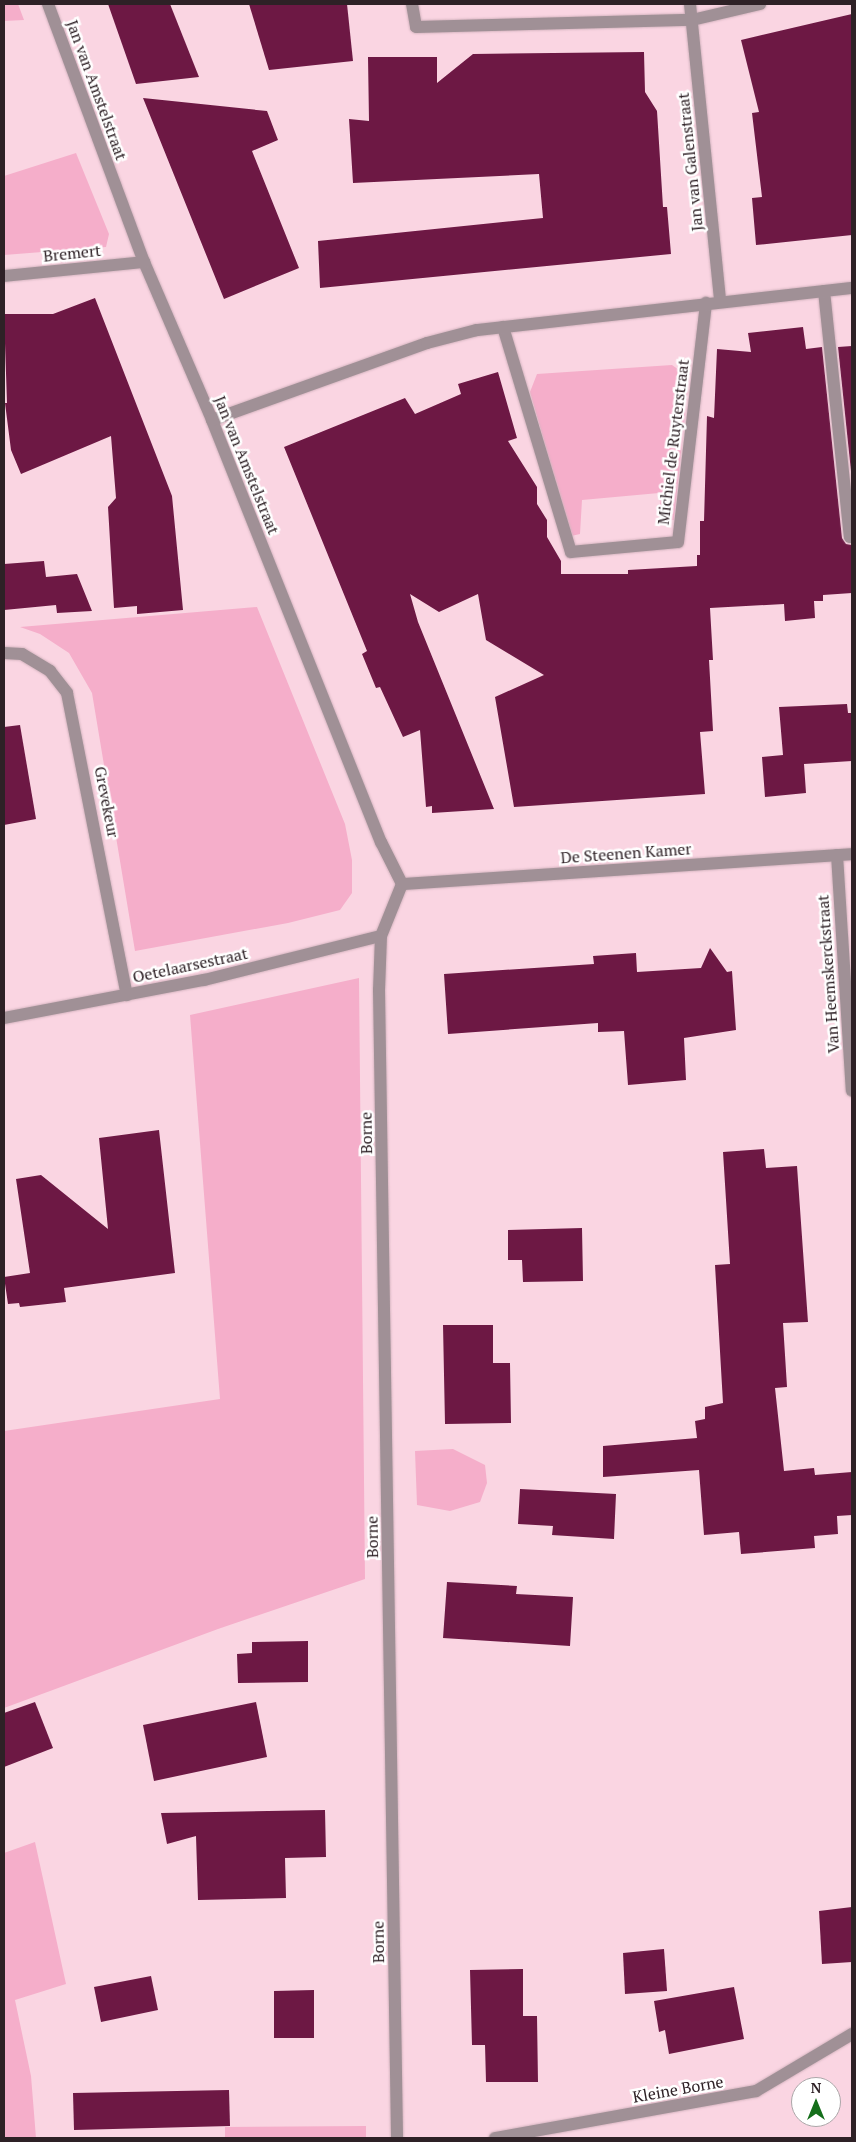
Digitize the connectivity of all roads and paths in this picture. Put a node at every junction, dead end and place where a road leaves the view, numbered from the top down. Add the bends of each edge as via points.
1 (48, 4) edge
2 (412, 4) edge
3 (690, 4) edge
4 (760, 4) edge
5 (692, 20) junction
6 (144, 262) junction
7 (4, 276) edge
8 (852, 288) edge
9 (824, 290) junction
10 (720, 301) junction
11 (706, 303) junction
12 (503, 327) junction
13 (212, 420) junction
14 (852, 537) edge
15 (4, 653) edge
16 (852, 854) edge
17 (837, 855) junction
18 (402, 884) junction
19 (381, 936) junction
20 (127, 995) junction
21 (4, 1018) edge
22 (852, 1091) edge
23 (852, 2034) edge
24 (397, 2138) edge
25 (495, 2138) edge

1 - 6 street, Jan van Amstelstraat
2 - 5 street via 416,27
3 - 5 street, Jan van Galenstraat
4 - 5 street
5 - 10 street, Jan van Galenstraat
6 - 7 street, Bremert
6 - 13 street, Jan van Amstelstraat
8 - 9 street
9 - 10 street
9 - 14 street
10 - 11 street
11 - 12 street
11 - 12 street, Michiel de Ruyterstraat via 678,542 571,552
12 - 13 street via 427,343
13 - 18 street, Jan van Amstelstraat via 381,842
15 - 20 street, Grevekeur via 22,654 50,671 68,693
16 - 17 street, De Steenen Kamer
17 - 18 street, De Steenen Kamer
17 - 22 street, Van Heemskerckstraat
18 - 19 street
19 - 20 street, Oetelaarsestraat
19 - 24 street, Borne
20 - 21 street, Oetelaarsestraat
23 - 25 street, Kleine Borne via 756,2091

